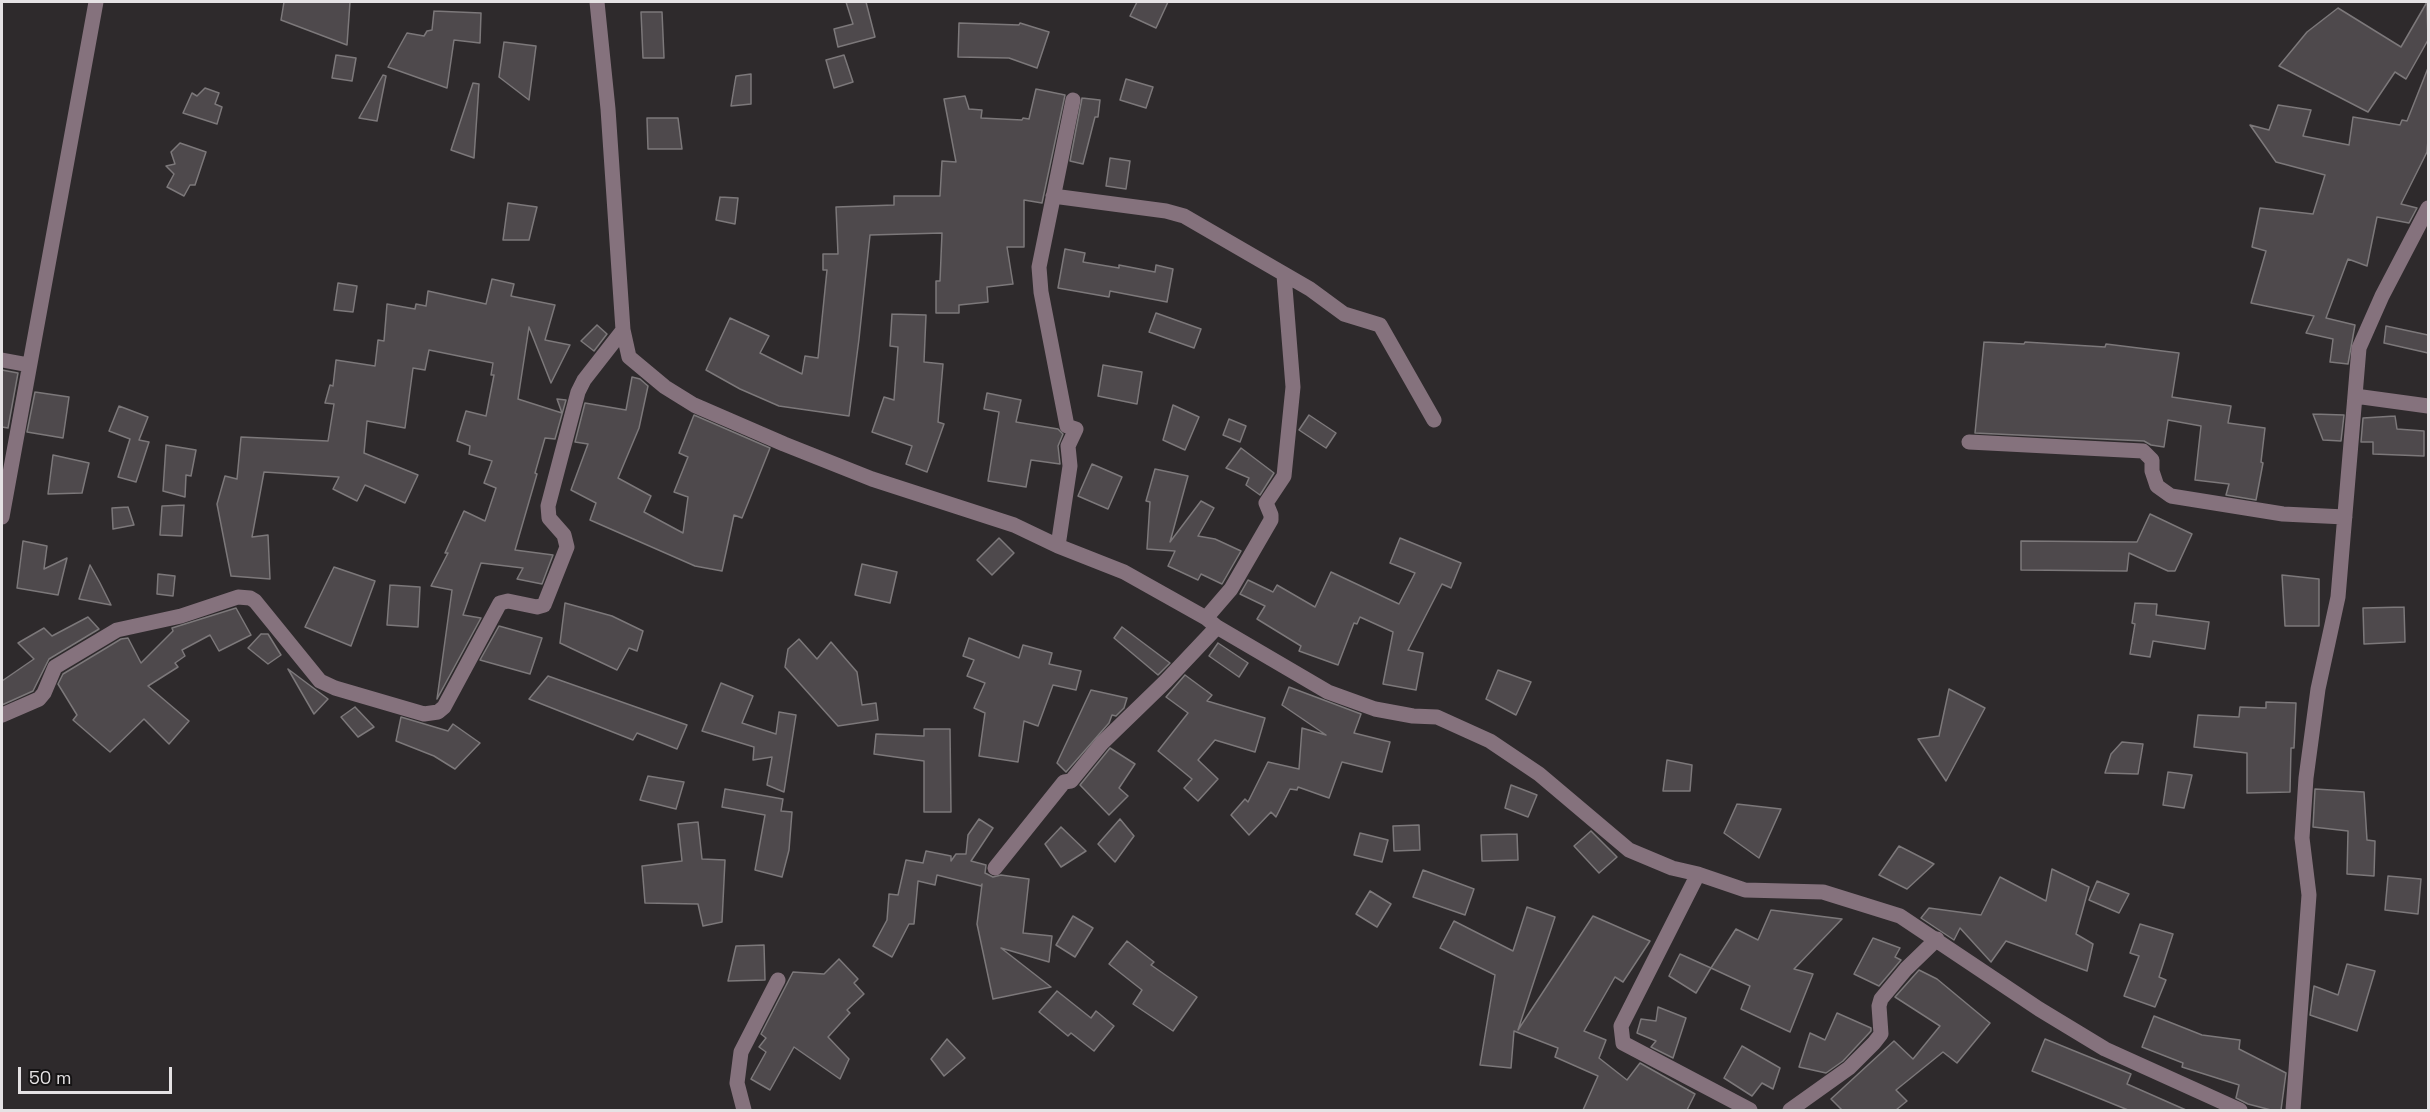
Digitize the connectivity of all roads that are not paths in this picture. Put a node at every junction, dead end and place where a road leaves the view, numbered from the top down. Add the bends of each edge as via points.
1 (96, 2) edge
2 (597, 2) edge
3 (1073, 100) dead end
4 (1053, 196) junction
5 (2428, 208) edge
6 (1284, 275) junction
7 (623, 330) junction
8 (2, 360) edge
9 (28, 365) junction
10 (2355, 396) junction
11 (2428, 406) edge
12 (1434, 420) dead end
13 (1970, 442) dead end
14 (2, 517) edge
15 (2345, 517) junction
16 (1058, 546) junction
17 (1212, 623) junction
18 (2, 715) edge
19 (995, 868) dead end
20 (1698, 874) junction
21 (1937, 939) junction
22 (778, 980) dead end
23 (744, 1110) edge
24 (1750, 1110) edge
25 (1790, 1110) edge
26 (2240, 1110) edge
27 (2292, 1110) edge

1 - 9 street
2 - 7 street
3 - 4 street
4 - 6 street via 1175,213
4 - 16 street via 1039,279 1067,426 1076,429 1068,446 1070,466
5 - 10 street via 2359,348
6 - 12 street via 1344,314 1376,322 1384,328
6 - 17 street via 1293,387 1285,472 1266,503 1271,520
7 - 16 street via 629,357 694,405 850,470 1014,525
7 - 18 street via 578,392 548,506 549,518 564,535 567,547 544,605 500,603 438,712 424,714 321,681 255,601 238,597 181,616 117,630 58,665 39,699
8 - 9 street
9 - 14 street
10 - 11 street
10 - 15 street
13 - 15 street via 2143,451 2152,460 2157,486 2171,496 2283,514
15 - 27 street via 2338,597 2318,689 2306,778 2302,838 2309,895
16 - 17 street via 1124,572
17 - 19 street via 1166,681 1102,743 1071,781 1064,782
17 - 20 street via 1328,692 1375,709 1437,717 1490,741 1539,774 1629,850
20 - 21 street via 1745,890 1823,892 1846,898 1900,916
20 - 24 street via 1622,1026 1623,1042
21 - 25 street via 1881,999 1881,1034 1874,1043 1849,1068
21 - 26 street via 2105,1049
22 - 23 street via 741,1052 737,1083

